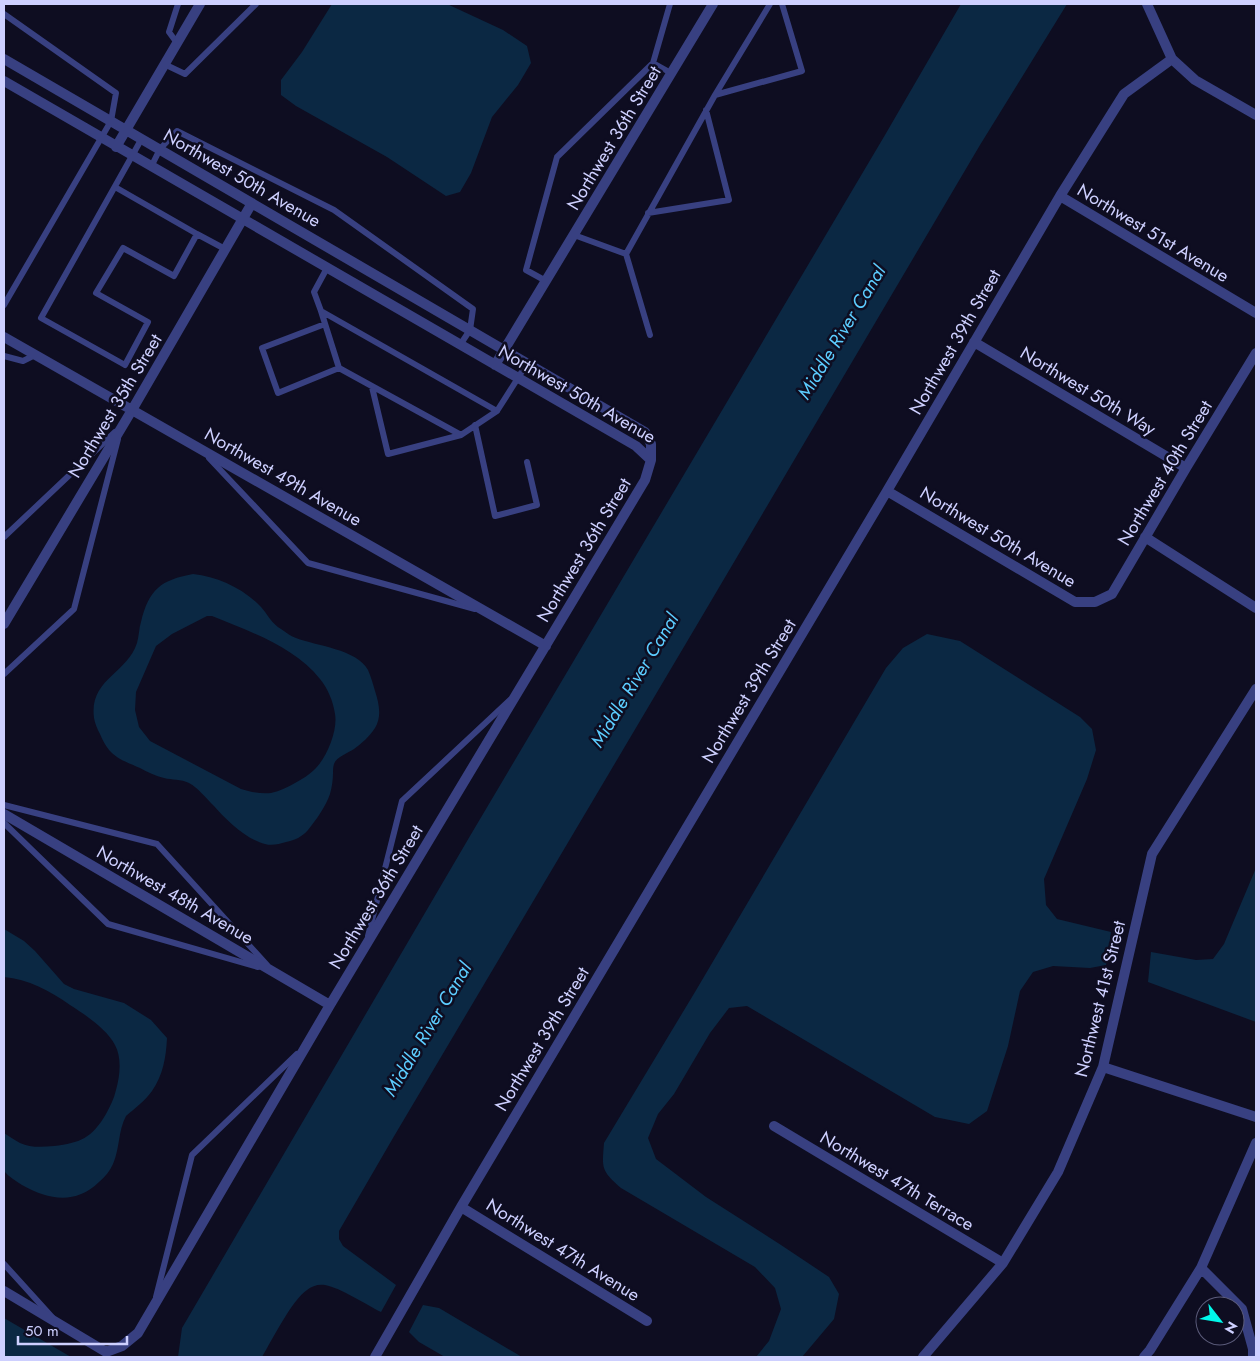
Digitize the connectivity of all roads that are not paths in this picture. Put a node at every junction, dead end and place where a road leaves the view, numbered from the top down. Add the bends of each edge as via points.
1 (178, 4) edge
2 (200, 4) edge
3 (256, 4) edge
4 (670, 4) edge
5 (713, 4) edge
6 (770, 4) edge
7 (782, 4) edge
8 (1147, 4) edge
9 (4, 14) edge
10 (177, 43) junction
11 (4, 59) edge
12 (1172, 59) junction
13 (653, 63) junction
14 (164, 64) junction
15 (672, 73) junction
16 (4, 82) edge
17 (715, 95) junction
18 (706, 110) junction
19 (1256, 115) edge
20 (111, 121) junction
21 (127, 130) junction
22 (101, 138) junction
23 (142, 138) junction
24 (116, 147) junction
25 (160, 149) junction
26 (132, 156) junction
27 (151, 167) junction
28 (115, 187) junction
29 (1060, 196) junction
30 (252, 202) junction
31 (648, 213) junction
32 (242, 219) junction
33 (197, 234) junction
34 (574, 235) junction
35 (225, 249) junction
36 (626, 254) junction
37 (327, 268) junction
38 (546, 281) junction
39 (4, 305) edge
40 (321, 311) junction
41 (1256, 313) edge
42 (325, 324) junction
43 (470, 330) junction
44 (650, 335) dead end
45 (4, 337) edge
46 (974, 342) junction
47 (460, 345) junction
48 (505, 350) junction
49 (1256, 353) edge
50 (35, 355) junction
51 (4, 356) edge
52 (526, 363) junction
53 (495, 365) junction
54 (339, 368) junction
55 (518, 378) junction
56 (372, 387) junction
57 (132, 410) junction
58 (497, 410) junction
59 (475, 425) junction
60 (122, 426) junction
61 (461, 435) junction
62 (202, 449) junction
63 (650, 460) junction
64 (527, 462) dead end
65 (1186, 468) junction
66 (888, 491) junction
67 (4, 537) edge
68 (1146, 537) junction
69 (1095, 602) joint
70 (1256, 608) edge
71 (488, 613) junction
72 (4, 624) edge
73 (546, 646) junction
74 (4, 674) edge
75 (1256, 689) edge
76 (518, 692) junction
77 (4, 805) edge
78 (4, 814) edge
79 (4, 823) edge
80 (366, 945) junction
81 (272, 971) junction
82 (330, 1004) junction
83 (306, 1046) junction
84 (1103, 1067) junction
85 (1256, 1117) edge
86 (774, 1126) dead end
87 (1256, 1143) edge
88 (461, 1207) junction
89 (4, 1264) edge
90 (1003, 1264) junction
91 (1201, 1268) junction
92 (4, 1292) edge
93 (153, 1307) junction
94 (647, 1321) dead end
95 (58, 1323) junction
96 (375, 1357) edge
97 (923, 1357) edge
98 (1144, 1357) edge
99 (1253, 1357) edge

1 - 10 lane via 169,32
2 - 10 street
3 - 14 lane via 185,74
4 - 13 lane
5 - 15 street, Northwest 36th Street
6 - 17 lane
7 - 17 lane via 802,71
8 - 12 street
9 - 20 lane via 116,93
10 - 14 street
11 - 20 street, Northwest 50th Avenue
12 - 19 street via 1195,80
12 - 29 street, Northwest 39th Street via 1124,94
13 - 15 lane
13 - 38 lane via 557,156 526,270
14 - 21 street
15 - 34 street, Northwest 36th Street
16 - 22 street, Northwest 50th Avenue
17 - 18 lane
18 - 31 lane
18 - 31 lane via 730,200
20 - 21 street, Northwest 50th Avenue
20 - 22 lane
21 - 23 street, Northwest 50th Avenue
21 - 24 street
22 - 24 street, Northwest 50th Avenue
22 - 39 lane
23 - 25 street, Northwest 50th Avenue
23 - 26 lane
24 - 26 street, Northwest 50th Avenue
25 - 27 lane
25 - 30 street, Northwest 50th Avenue
25 - 43 lane via 177,131 334,210 473,309
26 - 27 street, Northwest 50th Avenue
26 - 28 lane
27 - 32 street, Northwest 50th Avenue
28 - 33 lane
28 - 33 lane via 41,318 125,365 148,322 96,294 123,248 174,276
29 - 41 street, Northwest 51st Avenue
29 - 46 street, Northwest 39th Street
30 - 32 street, Northwest 35th Street
30 - 43 street, Northwest 50th Avenue
31 - 36 lane
32 - 35 street, Northwest 35th Street
32 - 37 street, Northwest 50th Avenue
33 - 35 lane
34 - 36 lane
34 - 38 street, Northwest 36th Street
35 - 57 street, Northwest 35th Street
36 - 44 lane
37 - 40 lane via 314,292
37 - 47 street, Northwest 50th Avenue
38 - 48 street, Northwest 36th Street
40 - 42 lane
40 - 58 lane
42 - 54 lane
42 - 54 lane via 262,348 278,393
43 - 47 lane
43 - 48 street, Northwest 50th Avenue
45 - 50 street, Northwest 49th Avenue
46 - 65 street, Northwest 50th Way
46 - 66 street, Northwest 39th Street
47 - 53 street, Northwest 50th Avenue
48 - 52 street, Northwest 50th Avenue
48 - 53 street, Northwest 36th Street
49 - 65 street, Northwest 40th Street
50 - 51 lane via 23,361
50 - 57 street, Northwest 49th Avenue
52 - 55 lane
52 - 63 street, Northwest 50th Avenue via 645,432 651,444
53 - 55 street, Northwest 50th Avenue
54 - 56 lane
55 - 58 lane
55 - 63 street, Northwest 50th Avenue via 636,446
56 - 61 lane
56 - 61 lane via 388,454
57 - 60 street, Northwest 35th Street
57 - 62 street, Northwest 49th Avenue
58 - 59 lane
59 - 61 lane
59 - 64 lane via 495,516 537,505
60 - 67 lane
60 - 72 street, Northwest 35th Street
60 - 74 lane via 74,609
62 - 71 street, Northwest 49th Avenue
62 - 71 lane via 308,563
63 - 73 street, Northwest 36th Street via 645,480
65 - 68 street, Northwest 40th Street
66 - 69 street, Northwest 50th Avenue via 1075,602
66 - 88 street, Northwest 39th Street
68 - 69 street, Northwest 40th Street via 1112,594
68 - 70 street
71 - 73 street, Northwest 49th Avenue
73 - 76 street, Northwest 36th Street
75 - 84 street, Northwest 41st Street via 1152,854
76 - 80 street, Northwest 36th Street
76 - 80 lane via 402,801
77 - 81 lane via 157,844
78 - 81 street, Northwest 48th Avenue
79 - 81 lane via 108,924
80 - 82 street, Northwest 36th Street
81 - 82 street, Northwest 48th Avenue
82 - 83 street, Northwest 36th Street
83 - 93 street, Northwest 36th Street
83 - 93 lane via 192,1155
84 - 85 street
84 - 90 street, Northwest 41st Street via 1058,1172
86 - 90 street, Northwest 47th Terrace
87 - 91 street
88 - 94 street, Northwest 47th Avenue
88 - 96 street, Northwest 39th Street
89 - 95 lane
90 - 97 street, Northwest 41st Street
91 - 98 street
91 - 99 street via 1242,1309
92 - 95 street
93 - 95 street, Northwest 36th Street via 138,1333 122,1346 106,1352

